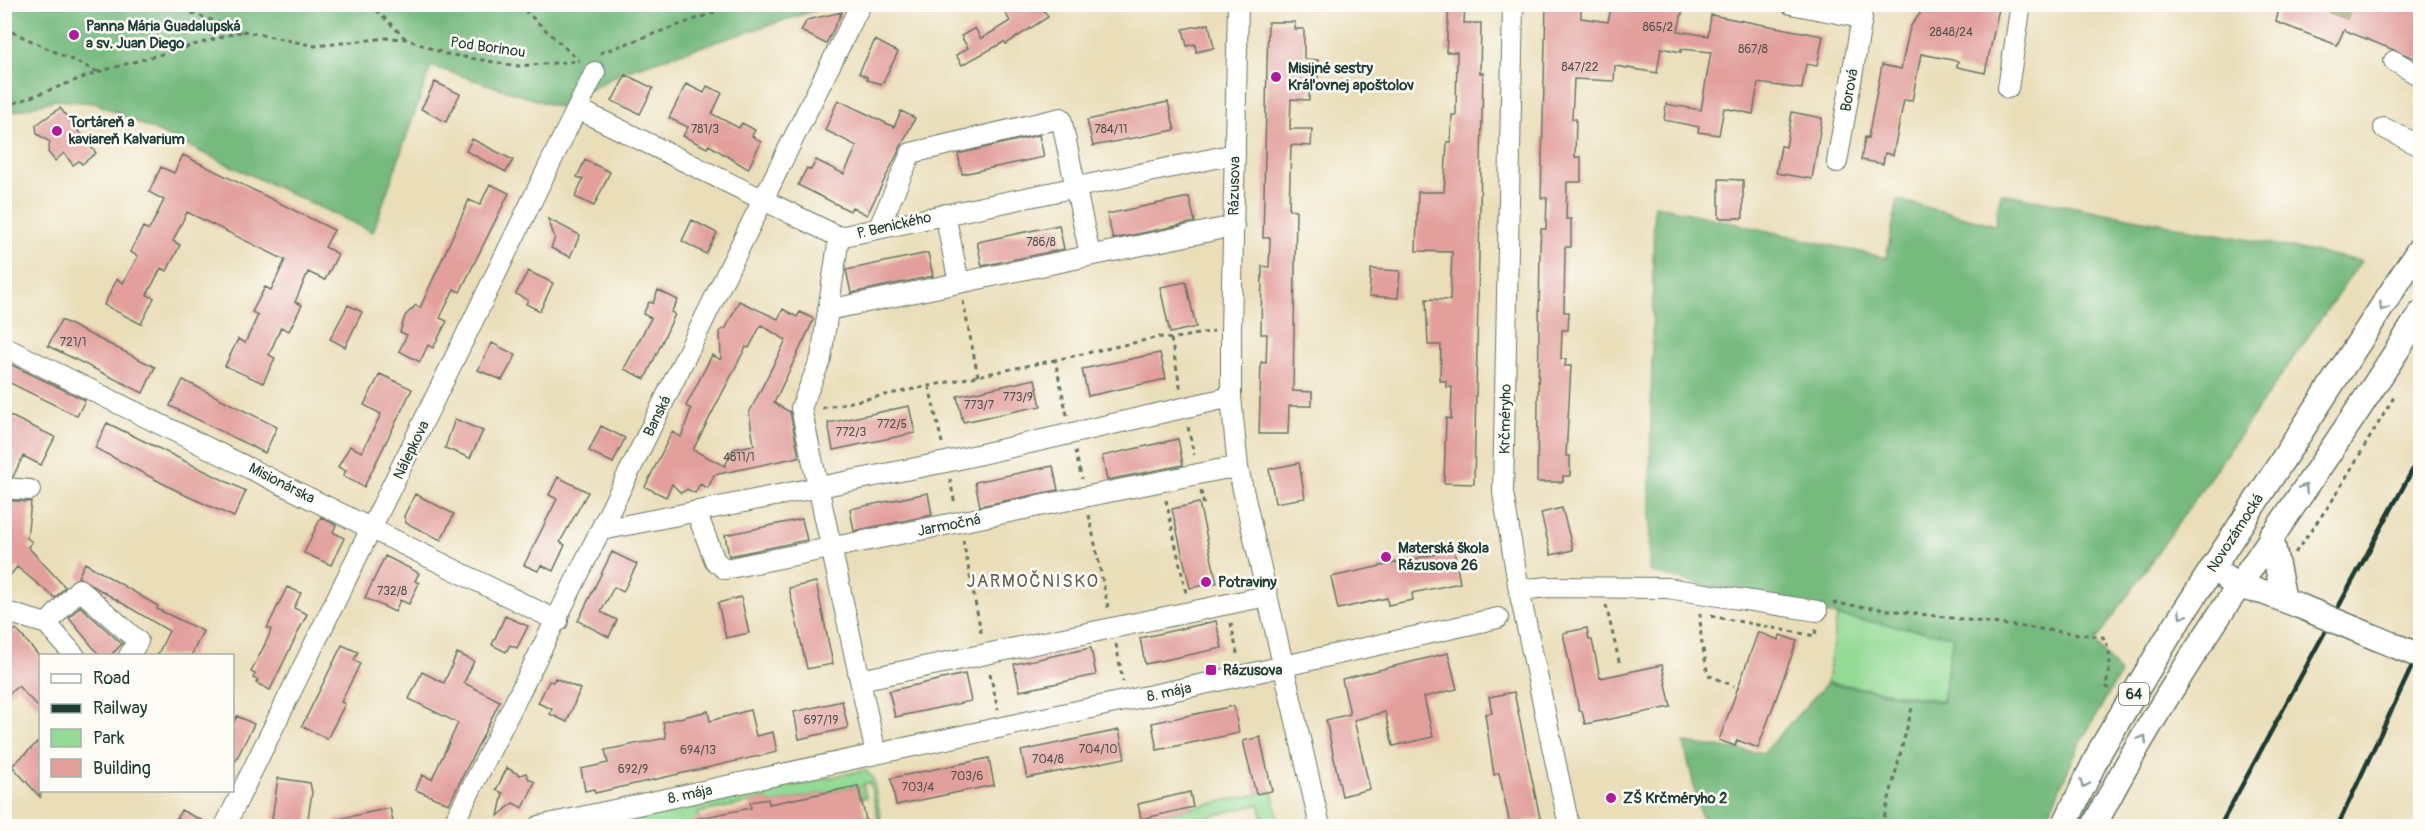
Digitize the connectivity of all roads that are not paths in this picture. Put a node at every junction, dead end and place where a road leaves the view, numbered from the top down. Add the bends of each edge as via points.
1 (861, 4) edge
2 (1238, 4) edge
3 (1513, 4) edge
4 (1791, 4) edge
5 (2021, 4) edge
6 (1864, 11) edge
7 (591, 61) road end
8 (2394, 61) dead end
9 (2421, 76) edge
10 (2008, 87) dead end
11 (578, 109) junction
12 (2384, 128) dead end
13 (2421, 146) edge
14 (1235, 154) junction
15 (1837, 162) dead end
16 (1076, 187) junction
17 (762, 200) junction
18 (945, 214) junction
19 (1234, 226) junction
20 (879, 227) junction
21 (839, 237) junction
22 (2421, 248) edge
23 (1090, 255) junction
24 (959, 283) junction
25 (828, 310) junction
26 (2421, 314) edge
27 (4, 346) edge
28 (1231, 397) junction
29 (1238, 468) junction
30 (820, 487) junction
31 (4, 488) edge
32 (30, 490) dead end
33 (696, 511) junction
34 (373, 528) junction
35 (602, 530) junction
36 (2271, 536) junction
37 (833, 548) junction
38 (2213, 566) junction
39 (2238, 587) junction
40 (1519, 590) junction
41 (1267, 596) junction
42 (2290, 603) junction
43 (1817, 611) road end
44 (1498, 618) dead end
45 (4, 619) edge
46 (558, 621) junction
47 (47, 624) junction
48 (73, 654) edge
49 (130, 654) edge
50 (2421, 656) edge
51 (1283, 666) junction
52 (860, 680) junction
53 (876, 754) junction
54 (225, 826) edge
55 (452, 826) edge
56 (539, 826) edge
57 (1320, 826) edge
58 (1569, 826) edge
59 (2064, 826) edge
60 (2094, 826) edge

1 - 17 street, Banská
2 - 14 street, Rázusova
3 - 40 street, Krčméryho via 1503,494
4 - 6 street, Borová
5 - 10 street
6 - 15 street, Borová
7 - 11 street, Nálepkova
8 - 9 street
11 - 17 street, P. Benického
11 - 34 street, Nálepkova
12 - 13 street
14 - 16 street, P. Benického
14 - 19 street, Rázusova
16 - 18 street, P. Benického
16 - 20 street via 1061,118 911,153
16 - 23 street
17 - 21 street, P. Benického
17 - 35 street, Banská
18 - 20 street, P. Benického
18 - 24 street
19 - 23 street
19 - 28 street, Rázusova
20 - 21 street, P. Benického
21 - 25 street
22 -> 38 main road, Novozámocká / 64
23 - 24 street
24 - 25 street
25 - 30 street via 821,358 801,408
36 -> 26 main road, 64
27 - 34 street, Misionárska
28 - 29 street, Rázusova
28 - 30 street
29 - 37 street, Jarmočná
29 - 41 street, Rázusova
30 - 33 street
30 - 37 street
31 - 32 street
33 - 35 street
33 - 37 street, Jarmočná via 715,561 725,569
34 - 46 street, Misionárska
34 - 54 street, Nálepkova
35 - 46 street, Banská
36 - 39 main road, 64
36 - 42 main road
37 - 52 street
38 - 39 main road
38 -> 59 main road, Novozámocká / 64 via 2101,750
39 - 42 main road
60 -> 39 main road, 64 via 2116,783
40 - 43 street via 1667,588
40 - 58 street, Krčméryho
41 - 51 street, Rázusova
41 - 52 street
42 - 50 main road, bridge
44 - 51 street, 8. mája
45 - 47 street via 10,613
46 - 55 street, Banská
47 - 48 street
47 - 49 street via 79,589 138,642
51 - 53 street, 8. mája
51 - 57 street, Rázusova
52 - 53 street
53 - 56 street, 8. mája

